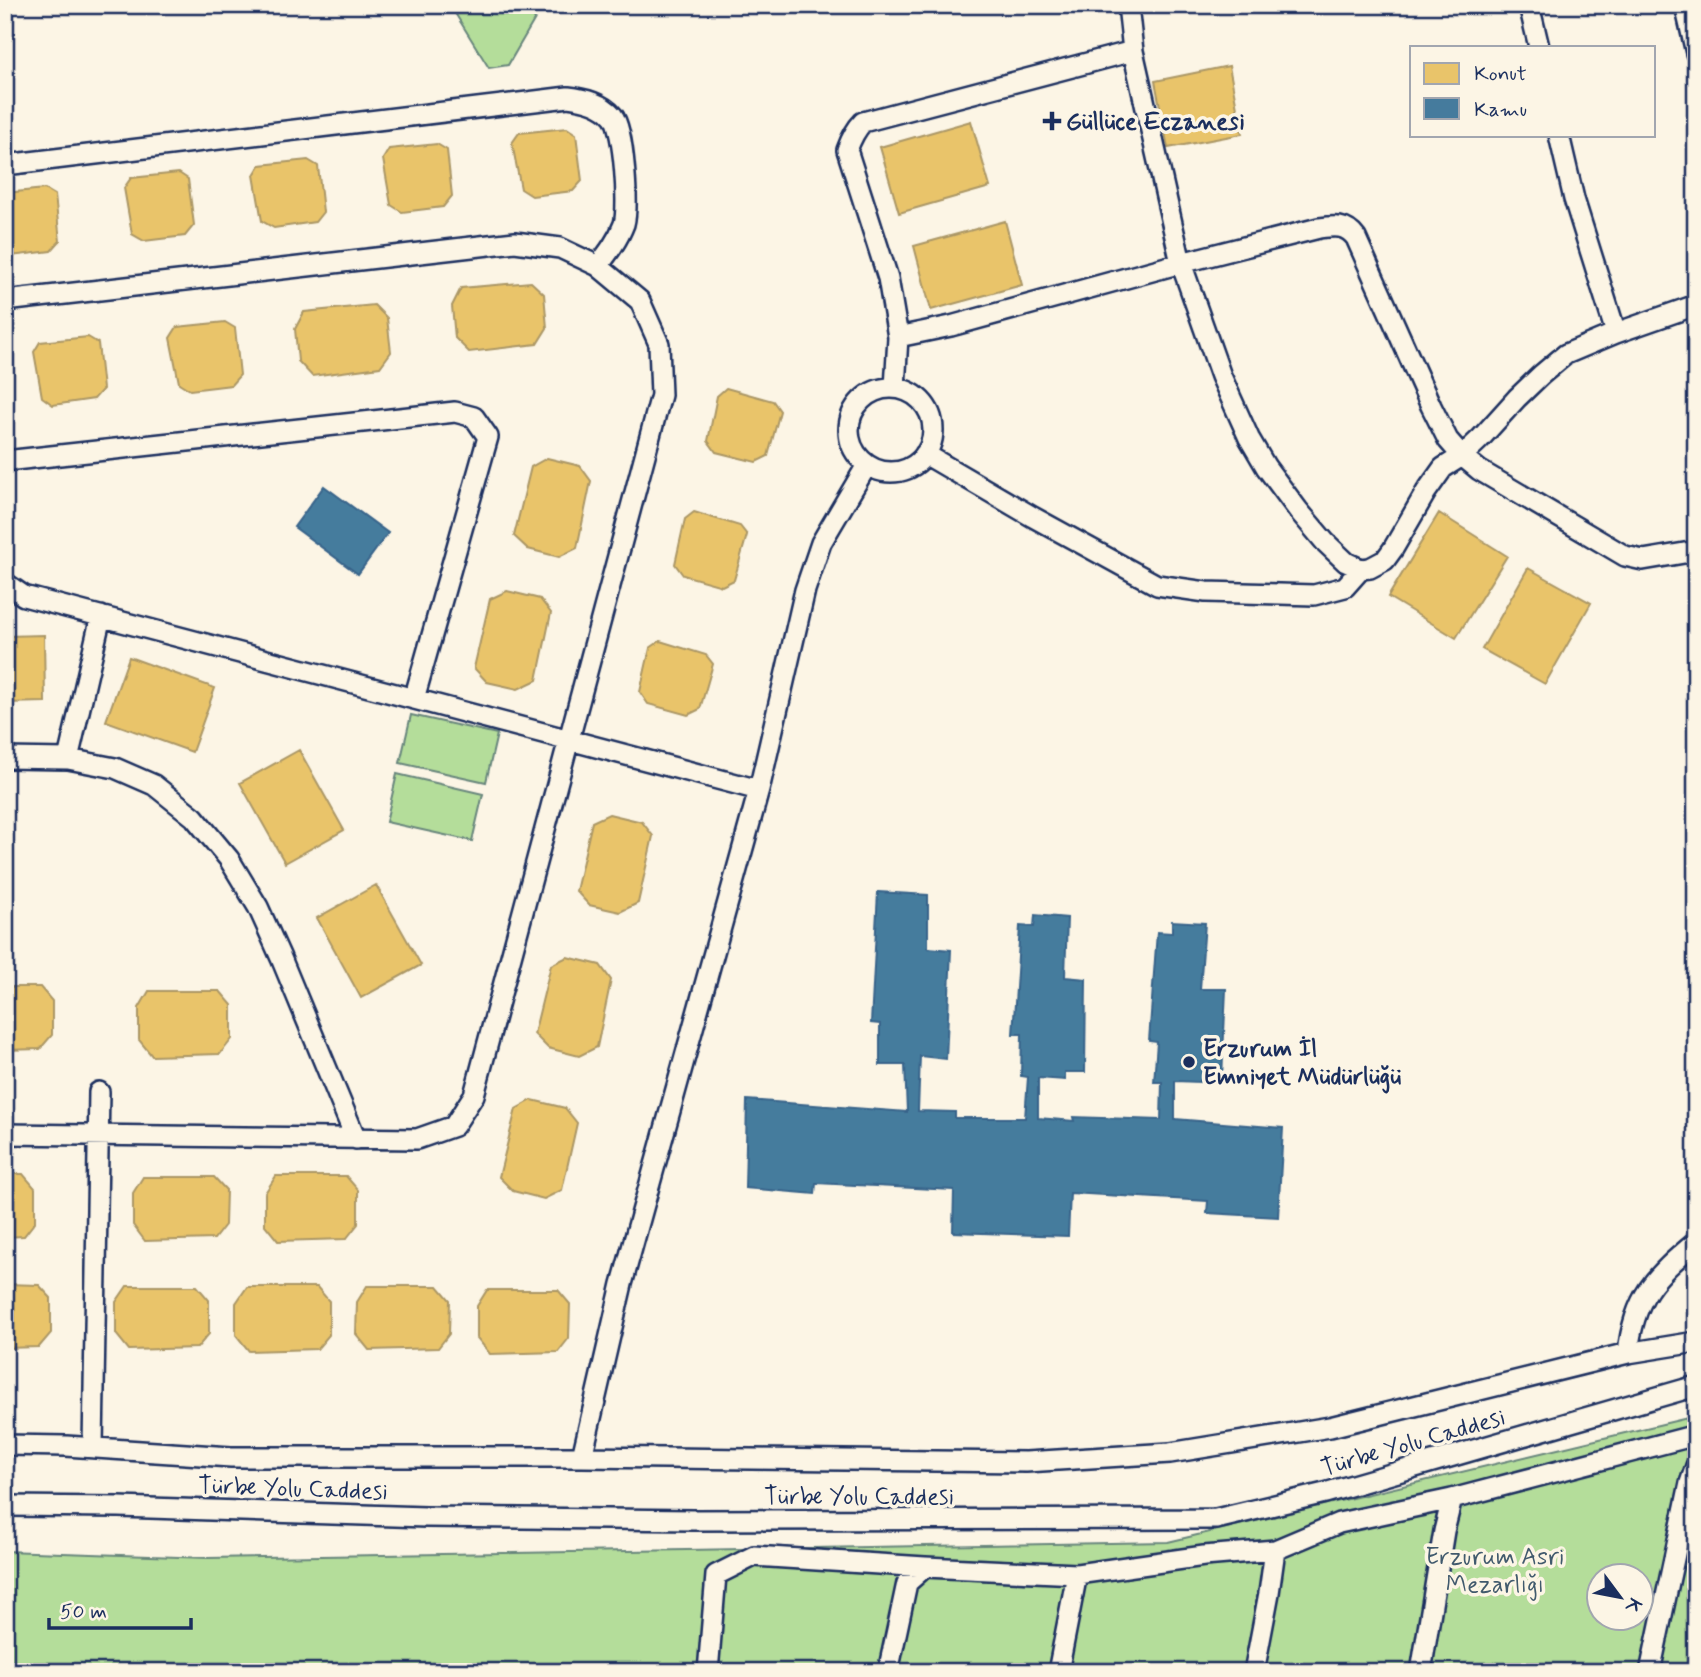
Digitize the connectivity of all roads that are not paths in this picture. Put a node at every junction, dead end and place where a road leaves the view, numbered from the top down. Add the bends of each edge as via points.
1 (1128, 5) edge
2 (1529, 5) edge
3 (1685, 5) edge
4 (1539, 46) edge
5 (1133, 51) junction
6 (1696, 53) edge
7 (1559, 136) edge
8 (5, 165) edge
9 (1181, 263) junction
10 (598, 266) junction
11 (5, 300) edge
12 (1696, 304) edge
13 (1616, 333) junction
14 (898, 337) junction
15 (895, 388) junction
16 (925, 454) junction
17 (1462, 456) junction
18 (5, 461) edge
19 (867, 465) junction
20 (1696, 551) edge
21 (1361, 569) junction
22 (5, 583) edge
23 (101, 617) junction
24 (414, 699) junction
25 (568, 740) junction
26 (5, 758) edge
27 (68, 759) junction
28 (759, 790) junction
29 (99, 1092) dead end
30 (5, 1133) edge
31 (98, 1135) junction
32 (356, 1139) junction
33 (1696, 1242) edge
34 (1696, 1342) edge
35 (1628, 1353) junction
36 (1696, 1386) edge
37 (1696, 1435) edge
38 (5, 1445) edge
39 (93, 1447) junction
40 (582, 1457) junction
41 (1696, 1466) edge
42 (1452, 1499) junction
43 (5, 1506) edge
44 (1275, 1550) junction
45 (925, 1567) junction
46 (1077, 1574) junction
47 (708, 1672) edge
48 (888, 1672) edge
49 (1058, 1672) edge
50 (1254, 1672) edge
51 (1421, 1672) edge
52 (1650, 1672) edge

1 - 5 street
2 - 4 street
3 - 6 street
5 - 9 street
5 - 14 street via 858,127 847,150 888,278
7 - 13 street
8 - 10 street via 569,97 585,99 601,106 620,129 627,200 617,241
9 - 14 street
9 - 17 street via 1319,228 1351,230 1448,440
9 - 21 street via 1221,376 1266,467 1325,542
10 - 11 street via 560,248 515,242
10 - 25 street via 640,301 659,344 661,395
12 - 13 street
13 - 17 street via 1566,354
14 - 15 street
15 - 16 street via 920,399 932,419 931,443
15 - 19 street via 868,394 851,416 851,443
16 - 19 street via 906,469 892,472
16 - 21 street via 1157,585 1206,592 1314,595 1345,587
17 - 20 street via 1625,556 1643,560
17 - 21 street via 1443,468 1385,560
18 - 24 street via 455,412 474,418 488,437
19 - 28 street via 821,543 804,590
22 - 23 street via 24,596
23 - 24 street
23 - 27 street
24 - 25 street
25 - 28 street
25 - 32 street via 474,1095 454,1126 417,1139
26 - 27 street
27 - 32 street via 116,768 154,785 194,817 229,859 258,907
28 - 40 street via 622,1284
29 - 31 street
30 - 31 street
31 - 32 street
31 - 39 street
33 - 35 street via 1651,1284 1637,1308
34 - 35 street, Türbe Yolu Caddesi
35 - 40 street, Türbe Yolu Caddesi via 1330,1427 1170,1453 1026,1462
36 - 43 street, Türbe Yolu Caddesi via 1325,1493 1216,1519 693,1520
37 - 42 street
38 - 39 street, Türbe Yolu Caddesi
39 - 40 street, Türbe Yolu Caddesi via 232,1457
41 - 52 street
42 - 44 street via 1339,1523
42 - 51 street
44 - 46 street
44 - 50 street
45 - 46 street
45 - 47 street via 754,1556 716,1575
45 - 48 street via 907,1583
46 - 49 street

